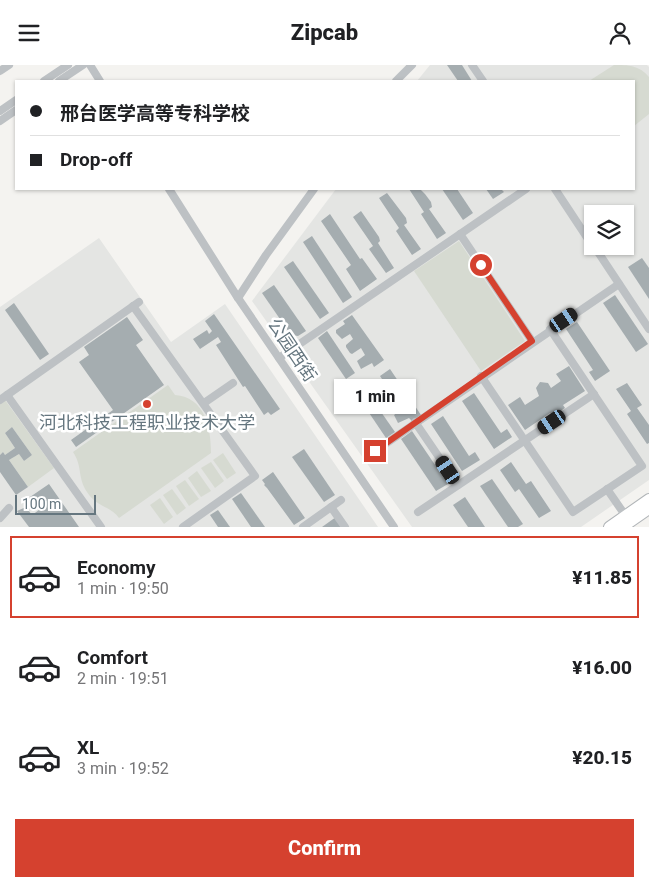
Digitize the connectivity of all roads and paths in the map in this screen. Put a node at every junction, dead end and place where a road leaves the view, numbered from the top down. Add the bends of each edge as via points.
1 (9, 65) edge
2 (68, 65) edge
3 (83, 65) edge
4 (90, 65) edge
5 (412, 65) edge
6 (472, 65) edge
7 (0, 71) edge
8 (46, 80) edge
9 (60, 80) edge
10 (99, 80) edge
11 (397, 80) edge
12 (482, 80) edge
13 (0, 99) edge
14 (8, 111) edge
15 (0, 121) edge
16 (170, 190) edge
17 (313, 190) edge
18 (525, 190) edge
19 (556, 190) edge
20 (584, 232) edge
21 (460, 234) junction
22 (600, 255) edge
23 (619, 284) junction
24 (238, 298) junction
25 (550, 329) junction
26 (649, 329) edge
27 (532, 341) junction
28 (279, 357) junction
29 (481, 376) junction
30 (233, 383) dead end
31 (594, 394) junction
32 (4, 397) edge
33 (204, 403) junction
34 (415, 422) junction
35 (525, 440) junction
36 (375, 451) dead end
37 (458, 485) junction
38 (607, 489) junction
39 (649, 499) edge
40 (341, 500) dead end
41 (331, 507) junction
42 (9, 508) dead end
43 (649, 509) edge
44 (418, 512) dead end
45 (625, 515) junction
46 (0, 518) edge
47 (101, 527) edge
48 (183, 527) edge
49 (303, 527) edge
50 (345, 527) edge
51 (394, 527) edge
52 (608, 527) edge
53 (623, 527) edge

1 - 7 street
2 - 8 street
3 - 9 street
4 - 10 street
5 - 11 street
6 - 12 street
13 - 14 street
14 - 15 street
16 - 24 street, 公园西街
17 - 24 street
18 - 21 street
19 - 20 street
21 - 27 street
21 - 28 street
22 - 23 street
23 - 25 street
23 - 26 street
24 - 28 street, 公园西街
25 - 27 street
25 - 31 street
27 - 29 street
28 - 51 street, 公园西街
29 - 34 street
29 - 35 street
30 - 33 street
31 - 35 street
31 - 38 street via 642,466
32 - 33 street via 136,304
32 - 47 street
33 - 48 street via 255,476
34 - 36 street
34 - 37 street
35 - 37 street
35 - 38 street via 574,512
37 - 44 street
38 - 45 street
39 - 45 main road
40 - 41 street
41 - 49 street
41 - 50 street
42 - 46 street
43 - 53 main road
45 - 52 main road

